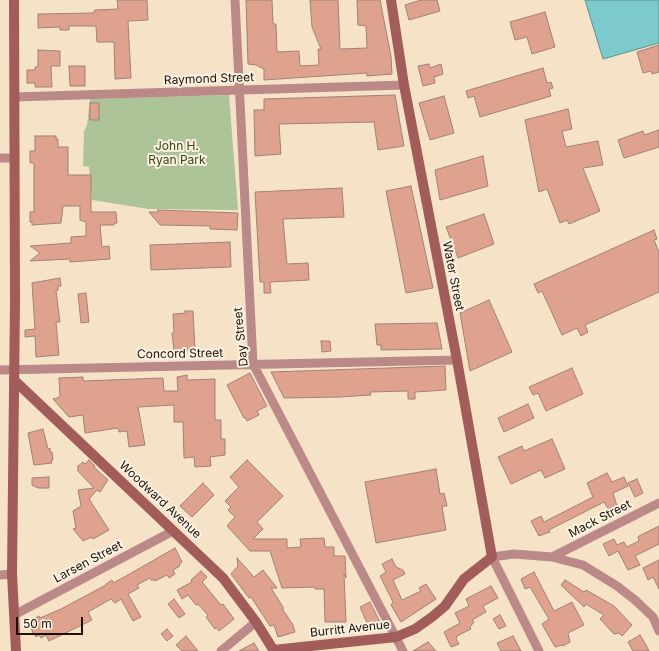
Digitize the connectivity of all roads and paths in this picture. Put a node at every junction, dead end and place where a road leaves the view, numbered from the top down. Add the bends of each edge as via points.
1 (14, 0) edge
2 (235, 0) edge
3 (391, 0) edge
4 (404, 85) junction
5 (239, 90) junction
6 (16, 97) junction
7 (0, 158) edge
8 (15, 158) junction
9 (457, 360) junction
10 (253, 364) junction
11 (0, 370) edge
12 (14, 375) junction
13 (659, 503) edge
14 (173, 531) junction
15 (492, 557) junction
16 (552, 557) junction
17 (12, 574) junction
18 (0, 575) edge
19 (14, 615) junction
20 (656, 616) edge
21 (256, 622) junction
22 (659, 631) edge
23 (396, 637) junction
24 (16, 651) edge
25 (221, 651) edge
26 (274, 651) edge
27 (403, 651) edge
28 (540, 651) edge

1 - 6 main road
2 - 5 street, Day Street
3 - 4 main road, Water Street
4 - 5 street, Raymond Street
4 - 9 main road, Water Street
5 - 6 street, Raymond Street
5 - 10 street, Day Street
6 - 8 main road
7 - 8 street
8 - 12 main road
9 - 10 street, Concord Street
9 - 15 main road, Water Street
10 - 12 street, Concord Street
10 - 23 street, Day Street
11 - 12 street, Concord Street
12 - 14 main road, Woodward Avenue
12 - 17 main road
13 - 16 street, Mack Street
14 - 19 street, Larsen Street
14 - 21 main road, Woodward Avenue via 223,578
15 - 16 street via 514,554
15 - 23 main road, Burritt Avenue via 464,579 445,606 432,617 415,629
15 - 28 street
16 - 20 street via 583,565 617,586
17 - 18 street
17 - 19 main road
19 - 24 main road
20 - 22 street
21 - 25 street
21 - 26 main road, Woodward Avenue
23 - 26 main road, Burritt Avenue
23 - 27 street, Day Street

